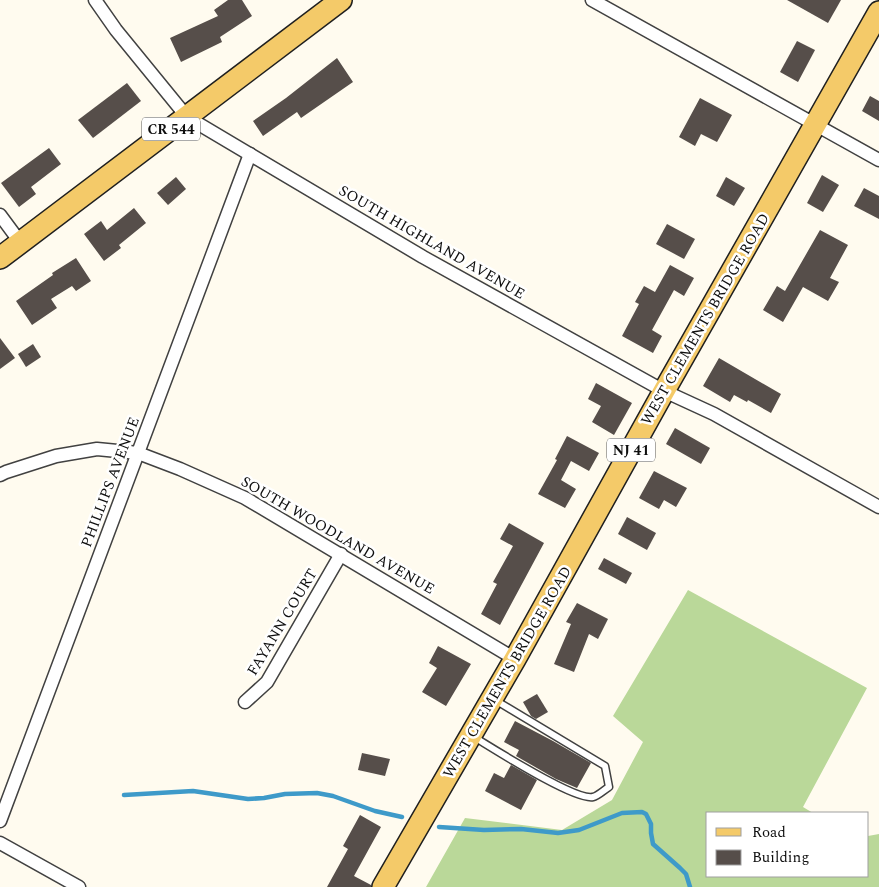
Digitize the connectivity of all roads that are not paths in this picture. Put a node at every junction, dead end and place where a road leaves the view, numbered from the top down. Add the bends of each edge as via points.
1 (95, 0) edge
2 (340, 0) edge
3 (592, 0) edge
4 (879, 12) edge
5 (187, 117) junction
6 (815, 126) junction
7 (250, 154) junction
8 (879, 160) edge
9 (0, 215) edge
10 (20, 242) junction
11 (0, 258) edge
12 (664, 391) junction
13 (138, 453) junction
14 (0, 475) edge
15 (879, 507) edge
16 (340, 554) junction
17 (515, 658) junction
18 (492, 698) junction
19 (246, 702) dead end
20 (471, 735) junction
21 (0, 821) edge
22 (0, 843) edge
23 (79, 887) edge
24 (383, 887) edge

1 - 5 street
2 - 5 main road, CR 544
3 - 6 street
4 - 6 main road, WEST CLEMENTS BRIDGE ROAD / NJ 41
5 - 7 street, SOUTH HIGHLAND AVENUE
5 - 10 main road, CR 544
6 - 8 street
6 - 12 main road, WEST CLEMENTS BRIDGE ROAD / NJ 41
7 - 12 street, SOUTH HIGHLAND AVENUE via 423,257
7 - 13 street, PHILLIPS AVENUE
9 - 10 street
10 - 11 main road, CR 544
12 - 15 street, SOUTH HIGHLAND AVENUE via 714,414
12 - 17 main road, WEST CLEMENTS BRIDGE ROAD / NJ 41
13 - 14 street, SOUTH WOODLAND AVENUE via 97,449 56,456
13 - 16 street, SOUTH WOODLAND AVENUE via 245,498
13 - 21 street, PHILLIPS AVENUE
16 - 17 street, SOUTH WOODLAND AVENUE
16 - 19 street, FAYANN COURT via 267,682
17 - 18 main road, WEST CLEMENTS BRIDGE ROAD / NJ 41
18 - 20 main road, WEST CLEMENTS BRIDGE ROAD / NJ 41
18 - 20 lane via 605,766 609,786 593,797 578,795
20 - 24 main road, WEST CLEMENTS BRIDGE ROAD / NJ 41
22 - 23 street

